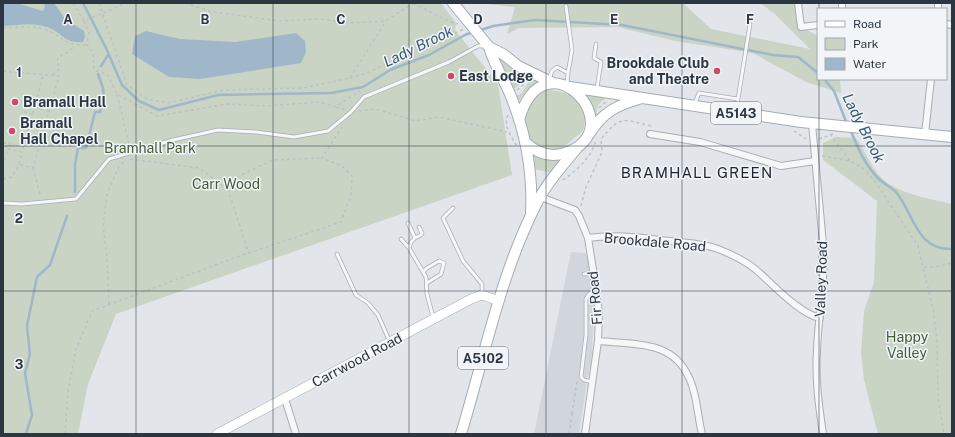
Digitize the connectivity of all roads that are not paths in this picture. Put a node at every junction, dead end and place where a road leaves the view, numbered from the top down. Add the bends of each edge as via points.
1 (453, 3) edge
2 (798, 3) edge
3 (566, 6) dead end
4 (750, 24) dead end
5 (817, 25) edge
6 (487, 44) junction
7 (596, 44) dead end
8 (568, 73) junction
9 (931, 80) edge
10 (551, 82) junction
11 (569, 87) junction
12 (597, 90) junction
13 (643, 98) junction
14 (738, 99) junction
15 (693, 107) junction
16 (736, 113) junction
17 (518, 120) junction
18 (812, 124) junction
19 (650, 134) road end
20 (925, 134) junction
21 (587, 137) junction
22 (952, 137) edge
23 (522, 146) junction
24 (577, 148) junction
25 (815, 161) junction
26 (536, 195) junction
27 (3, 203) edge
28 (453, 208) dead end
29 (408, 223) dead end
30 (419, 228) dead end
31 (414, 238) junction
32 (588, 238) junction
33 (401, 239) dead end
34 (409, 248) junction
35 (337, 254) dead end
36 (423, 272) junction
37 (594, 273) junction
38 (584, 274) dead end
39 (427, 283) junction
40 (597, 292) junction
41 (482, 296) junction
42 (499, 301) junction
43 (433, 318) junction
44 (820, 318) junction
45 (598, 341) junction
46 (390, 342) junction
47 (593, 382) junction
48 (285, 399) junction
49 (217, 434) edge
50 (296, 434) edge
51 (460, 434) edge
52 (585, 434) edge
53 (702, 434) edge
54 (823, 434) edge

1 - 6 main road
2 - 5 street via 801,27
3 - 8 lane via 572,50
4 - 14 lane
6 - 10 main road via 529,72
6 - 17 main road via 493,62 510,94
6 - 27 lane via 364,97 351,112 328,130 294,136 218,130 109,159 76,199 22,204
7 - 12 lane via 594,58 601,62
8 - 10 lane via 566,70 554,68
8 - 11 lane
9 - 20 street
10 - 11 main road, A5143
10 - 17 main road via 529,96
11 - 12 main road, A5143
11 - 21 main road via 582,97 588,106 590,119
12 - 13 main road, A5143
13 - 15 main road, A5143
13 - 21 main road, A5143 via 615,107 596,122
14 - 15 lane via 699,93
14 - 16 lane
15 - 16 main road, A5143
16 - 18 main road, A5143
17 - 23 main road
18 - 20 main road, A5143 via 836,129 862,128
18 - 25 street, Valley Road
19 - 25 street via 700,142 781,166
20 - 22 main road, A5143
21 - 24 main road, A5143
23 - 24 main road via 547,155
23 - 26 main road
24 - 26 main road, A5102
25 - 44 street, Valley Road via 824,255
26 - 32 street, Fir Road via 575,210
26 - 42 main road, A5102 via 530,219
28 - 41 lane via 443,218 463,261 482,284
29 - 31 lane
30 - 31 lane via 421,235
31 - 34 lane
32 - 37 street, Fir Road
32 - 44 street, Brookdale Road via 634,238 717,248 754,268 801,308
33 - 34 lane
34 - 36 lane
35 - 46 lane via 356,295 368,303 378,315
36 - 39 lane
36 - 39 lane via 439,261 444,263 441,274
37 - 38 lane
37 - 40 street, Fir Road
39 - 43 lane
40 - 45 street, Fir Road
40 - 47 lane via 589,294 586,299 582,377
41 - 42 street
41 - 43 street, Carrwood Road
42 - 51 main road, A5102
43 - 46 street, Carrwood Road
44 - 54 street, Valley Road via 817,374
45 - 47 street, Fir Road
45 - 53 street via 654,347 679,362 687,372 691,384
46 - 48 street, Carrwood Road
47 - 52 street, Fir Road
48 - 49 street, Carrwood Road
48 - 50 street

